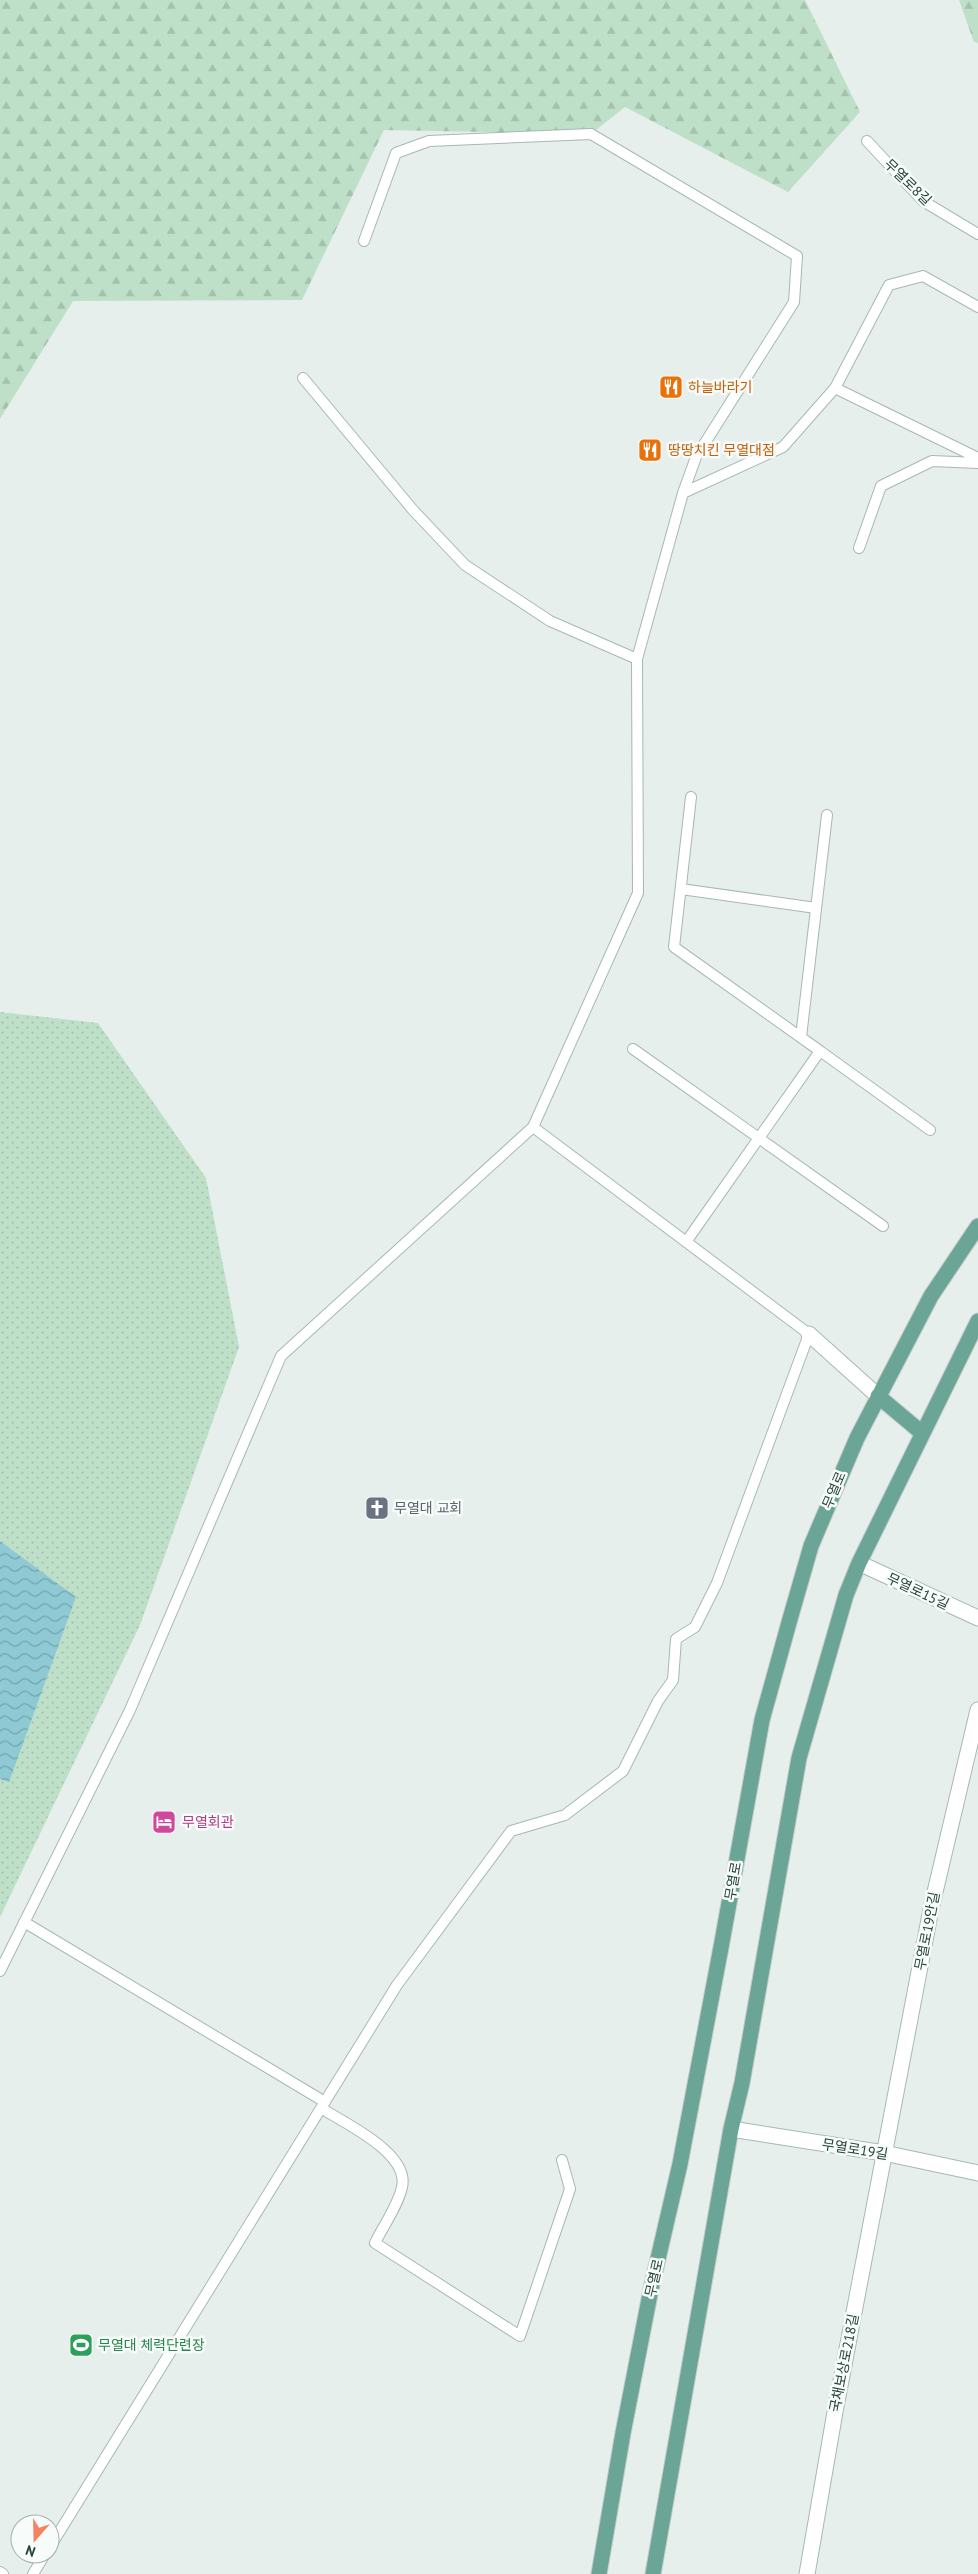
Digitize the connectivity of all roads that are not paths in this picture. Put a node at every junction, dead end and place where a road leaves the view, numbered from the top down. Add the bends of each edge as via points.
1 (866, 141) dead end
2 (978, 234) edge
3 (364, 241) dead end
4 (978, 307) edge
5 (303, 378) dead end
6 (835, 388) junction
7 (978, 458) edge
8 (978, 463) edge
9 (683, 493) junction
10 (860, 548) dead end
11 (638, 659) junction
12 (691, 797) dead end
13 (827, 815) dead end
14 (680, 889) junction
15 (816, 908) junction
16 (801, 1037) junction
17 (633, 1049) dead end
18 (820, 1051) junction
19 (533, 1127) junction
20 (930, 1130) dead end
21 (759, 1138) junction
22 (884, 1226) dead end
23 (978, 1226) edge
24 (686, 1242) junction
25 (978, 1321) edge
26 (809, 1334) junction
27 (878, 1396) junction
28 (922, 1433) junction
29 (859, 1563) junction
30 (978, 1618) edge
31 (978, 1710) edge
32 (24, 1922) junction
33 (0, 1971) edge
34 (323, 2105) junction
35 (731, 2129) junction
36 (884, 2153) junction
37 (562, 2160) dead end
38 (978, 2173) edge
39 (60, 2531) edge
40 (0, 2572) edge
41 (3, 2574) edge
42 (599, 2574) edge
43 (653, 2574) edge
44 (807, 2574) edge

1 - 2 lane, 무열로8길 via 924,201
3 - 9 lane via 396,153 429,142 591,134 797,256 794,302 696,457
4 - 6 lane via 923,276 890,285
5 - 11 lane via 413,510 465,565 550,621
6 - 7 lane
6 - 9 lane via 782,447
8 - 10 lane via 932,460 881,486
9 - 11 lane
11 - 19 lane via 638,893
12 - 14 lane
13 - 15 lane
14 - 15 lane
14 - 16 lane via 674,947
15 - 16 lane
16 - 18 lane
17 - 21 lane
18 - 20 lane
18 - 21 lane
19 - 24 lane
19 - 32 lane via 282,1356 130,1710
21 - 22 lane
21 - 24 lane
23 - 27 main road, 무열로 via 931,1296
24 - 26 lane
25 - 28 main road
26 - 27 street
26 - 34 lane via 717,1583 695,1627 676,1639 673,1680 658,1701 624,1771 565,1815 511,1831 397,1985
27 - 28 main road
27 - 42 main road, 무열로 via 811,1546 762,1720 680,2164 625,2423
28 - 29 main road
29 - 30 street, 무열로15길
29 - 35 main road via 846,1595 799,1758 742,2083
31 - 36 street, 무열로19안길 via 931,1910
32 - 33 lane
32 - 34 lane
34 - 37 lane via 376,2142 399,2169 402,2186 375,2243 520,2336 570,2189
34 - 39 lane
35 - 36 street, 무열로19길
35 - 43 main road
36 - 38 street, 무열로19길
36 - 44 street, 국채보상로218길
40 - 41 lane

